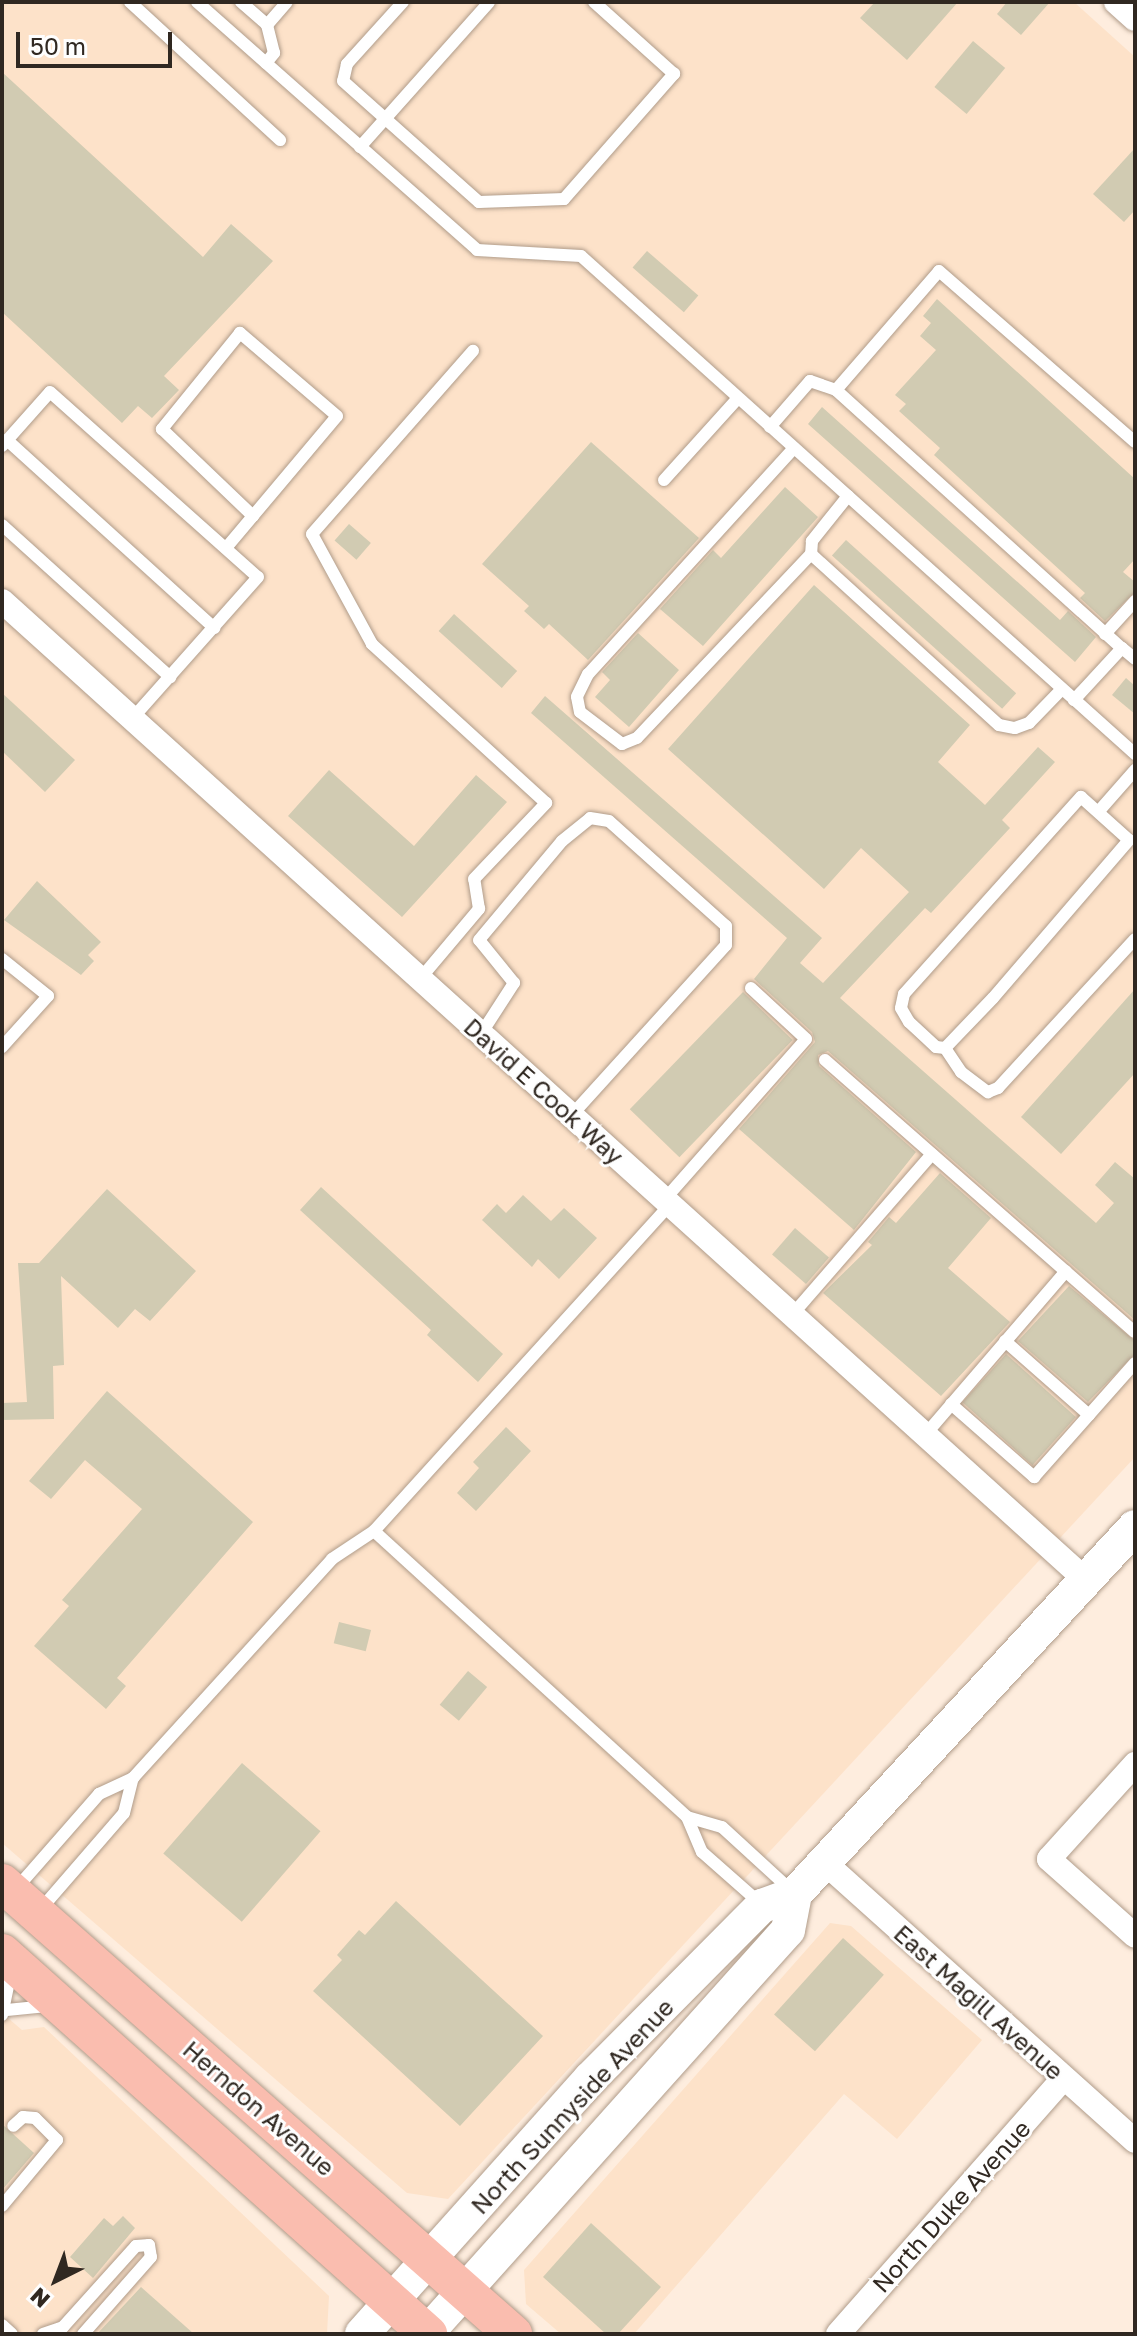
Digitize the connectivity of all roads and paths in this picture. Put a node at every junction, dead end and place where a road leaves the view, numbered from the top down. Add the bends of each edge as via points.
1 (130, 2) edge
2 (197, 2) edge
3 (241, 2) edge
4 (287, 2) edge
5 (403, 2) edge
6 (489, 2) edge
7 (594, 2) edge
8 (1116, 2) edge
9 (1135, 19) edge
10 (267, 25) junction
11 (266, 63) junction
12 (385, 119) junction
13 (280, 140) dead end
14 (360, 147) junction
15 (473, 351) dead end
16 (836, 390) junction
17 (738, 398) junction
18 (770, 427) junction
19 (1135, 442) edge
20 (4, 443) edge
21 (794, 448) junction
22 (664, 480) dead end
23 (848, 496) junction
24 (253, 516) junction
25 (2, 525) edge
26 (226, 548) junction
27 (811, 554) junction
28 (2, 601) edge
29 (1135, 601) edge
30 (214, 628) junction
31 (1105, 634) junction
32 (1122, 648) junction
33 (1135, 659) edge
34 (170, 677) junction
35 (1062, 689) junction
36 (1074, 700) junction
37 (132, 719) junction
38 (1135, 754) edge
39 (1135, 770) edge
40 (1099, 811) junction
41 (1132, 842) edge
42 (1135, 939) edge
43 (2, 959) edge
44 (420, 979) junction
45 (751, 988) dead end
46 (481, 1034) junction
47 (2, 1047) edge
48 (945, 1048) junction
49 (825, 1060) dead end
50 (572, 1115) junction
51 (932, 1154) junction
52 (667, 1202) junction
53 (1066, 1271) junction
54 (792, 1315) junction
55 (1135, 1332) edge
56 (1005, 1341) junction
57 (1135, 1363) edge
58 (951, 1404) junction
59 (1089, 1415) junction
60 (925, 1435) junction
61 (1135, 1527) edge
62 (374, 1531) junction
63 (1087, 1581) junction
64 (1135, 1764) edge
65 (133, 1778) junction
66 (687, 1817) junction
67 (824, 1862) junction
68 (795, 1894) junction
69 (17, 1897) edge
70 (762, 1906) junction
71 (1135, 1936) edge
72 (714, 1956) junction
73 (7, 1958) edge
74 (57, 2004) junction
75 (4, 2013) edge
76 (1064, 2078) junction
77 (653, 2079) junction
78 (13, 2126) dead end
79 (1135, 2141) edge
80 (2, 2206) edge
81 (431, 2259) junction
82 (465, 2291) junction
83 (392, 2302) junction
84 (2, 2325) edge
85 (12, 2334) edge
86 (43, 2334) edge
87 (83, 2334) edge
88 (362, 2334) edge
89 (427, 2334) edge
90 (513, 2334) edge
91 (838, 2334) edge

1 - 13 lane
2 - 11 lane
3 - 10 lane
4 - 10 lane
5 - 12 lane via 347,64 343,81
6 - 12 lane
7 - 12 lane via 674,74 564,199 479,202
8 - 9 street
10 - 11 lane via 274,53
11 - 14 lane
12 - 14 lane
14 - 17 lane via 477,250 581,256
15 - 44 lane via 312,534 372,644 546,803 474,879 479,909
16 - 18 lane via 810,381
16 - 19 lane via 939,271
16 - 31 lane
17 - 18 lane
17 - 22 lane
18 - 21 lane
20 - 26 lane via 50,392
20 - 30 lane
21 - 23 lane
21 - 27 lane via 588,674 577,697 580,712 622,744 637,738
23 - 27 lane via 812,541
23 - 35 lane
24 - 24 lane via 337,416 240,333 162,429
24 - 26 lane
25 - 34 lane
26 - 30 lane via 258,577
27 - 35 lane via 999,725 1015,728 1029,723
28 - 37 street, David E Cook Way
29 - 31 lane
30 - 34 lane
31 - 32 lane
32 - 33 lane
32 - 36 lane
34 - 37 lane
35 - 36 lane
36 - 38 lane
37 - 44 street, David E Cook Way
39 - 40 lane
40 - 41 lane
40 - 48 lane via 1081,797 904,994 901,1008 909,1022 936,1047
41 - 48 lane
42 - 48 lane via 998,1088 988,1092 961,1072
43 - 47 lane via 48,996
44 - 46 street, David E Cook Way
45 - 52 lane via 806,1039
46 - 50 street, David E Cook Way
46 - 50 lane via 514,983 479,940 562,841 590,818 609,821 726,926 726,945
49 - 51 lane
50 - 52 street, David E Cook Way
51 - 53 lane
51 - 54 lane
52 - 54 street, David E Cook Way
52 - 62 lane
53 - 55 lane
53 - 56 lane
54 - 60 street, David E Cook Way
56 - 58 lane
56 - 59 lane
57 - 59 lane
58 - 59 lane via 1034,1477
58 - 60 lane
60 - 63 street, David E Cook Way
61 - 63 main road, North Sunnyside Avenue
62 - 65 lane via 332,1559
62 - 66 lane
63 - 67 main road, North Sunnyside Avenue
64 - 71 street via 1049,1859
65 - 69 lane via 99,1794
65 - 69 lane via 124,1813
66 - 68 lane via 722,1827
66 - 70 lane via 702,1852
67 - 68 main road, North Sunnyside Avenue
67 - 76 street, East Magill Avenue
68 - 70 main road, North Sunnyside Avenue
68 - 77 main road, North Sunnyside Avenue via 788,1930
69 - 81 main road, Herndon Avenue
70 - 72 main road, North Sunnyside Avenue
72 - 77 main road via 692,2007 653,2048 648,2071
72 - 81 main road, North Sunnyside Avenue via 590,2079
73 - 74 main road
73 - 75 lane
74 - 75 lane
74 - 83 main road
76 - 79 street, East Magill Avenue
76 - 91 street, North Duke Avenue
77 - 82 main road, North Sunnyside Avenue
78 - 80 lane via 23,2117 35,2118 57,2140
81 - 82 main road, Herndon Avenue
81 - 83 main road, North Sunnyside Avenue
82 - 89 main road, North Sunnyside Avenue
82 - 90 main road, Herndon Avenue
83 - 88 main road, North Sunnyside Avenue
83 - 89 main road
84 - 85 lane
86 - 87 lane via 63,2327 136,2246 149,2245 151,2257

